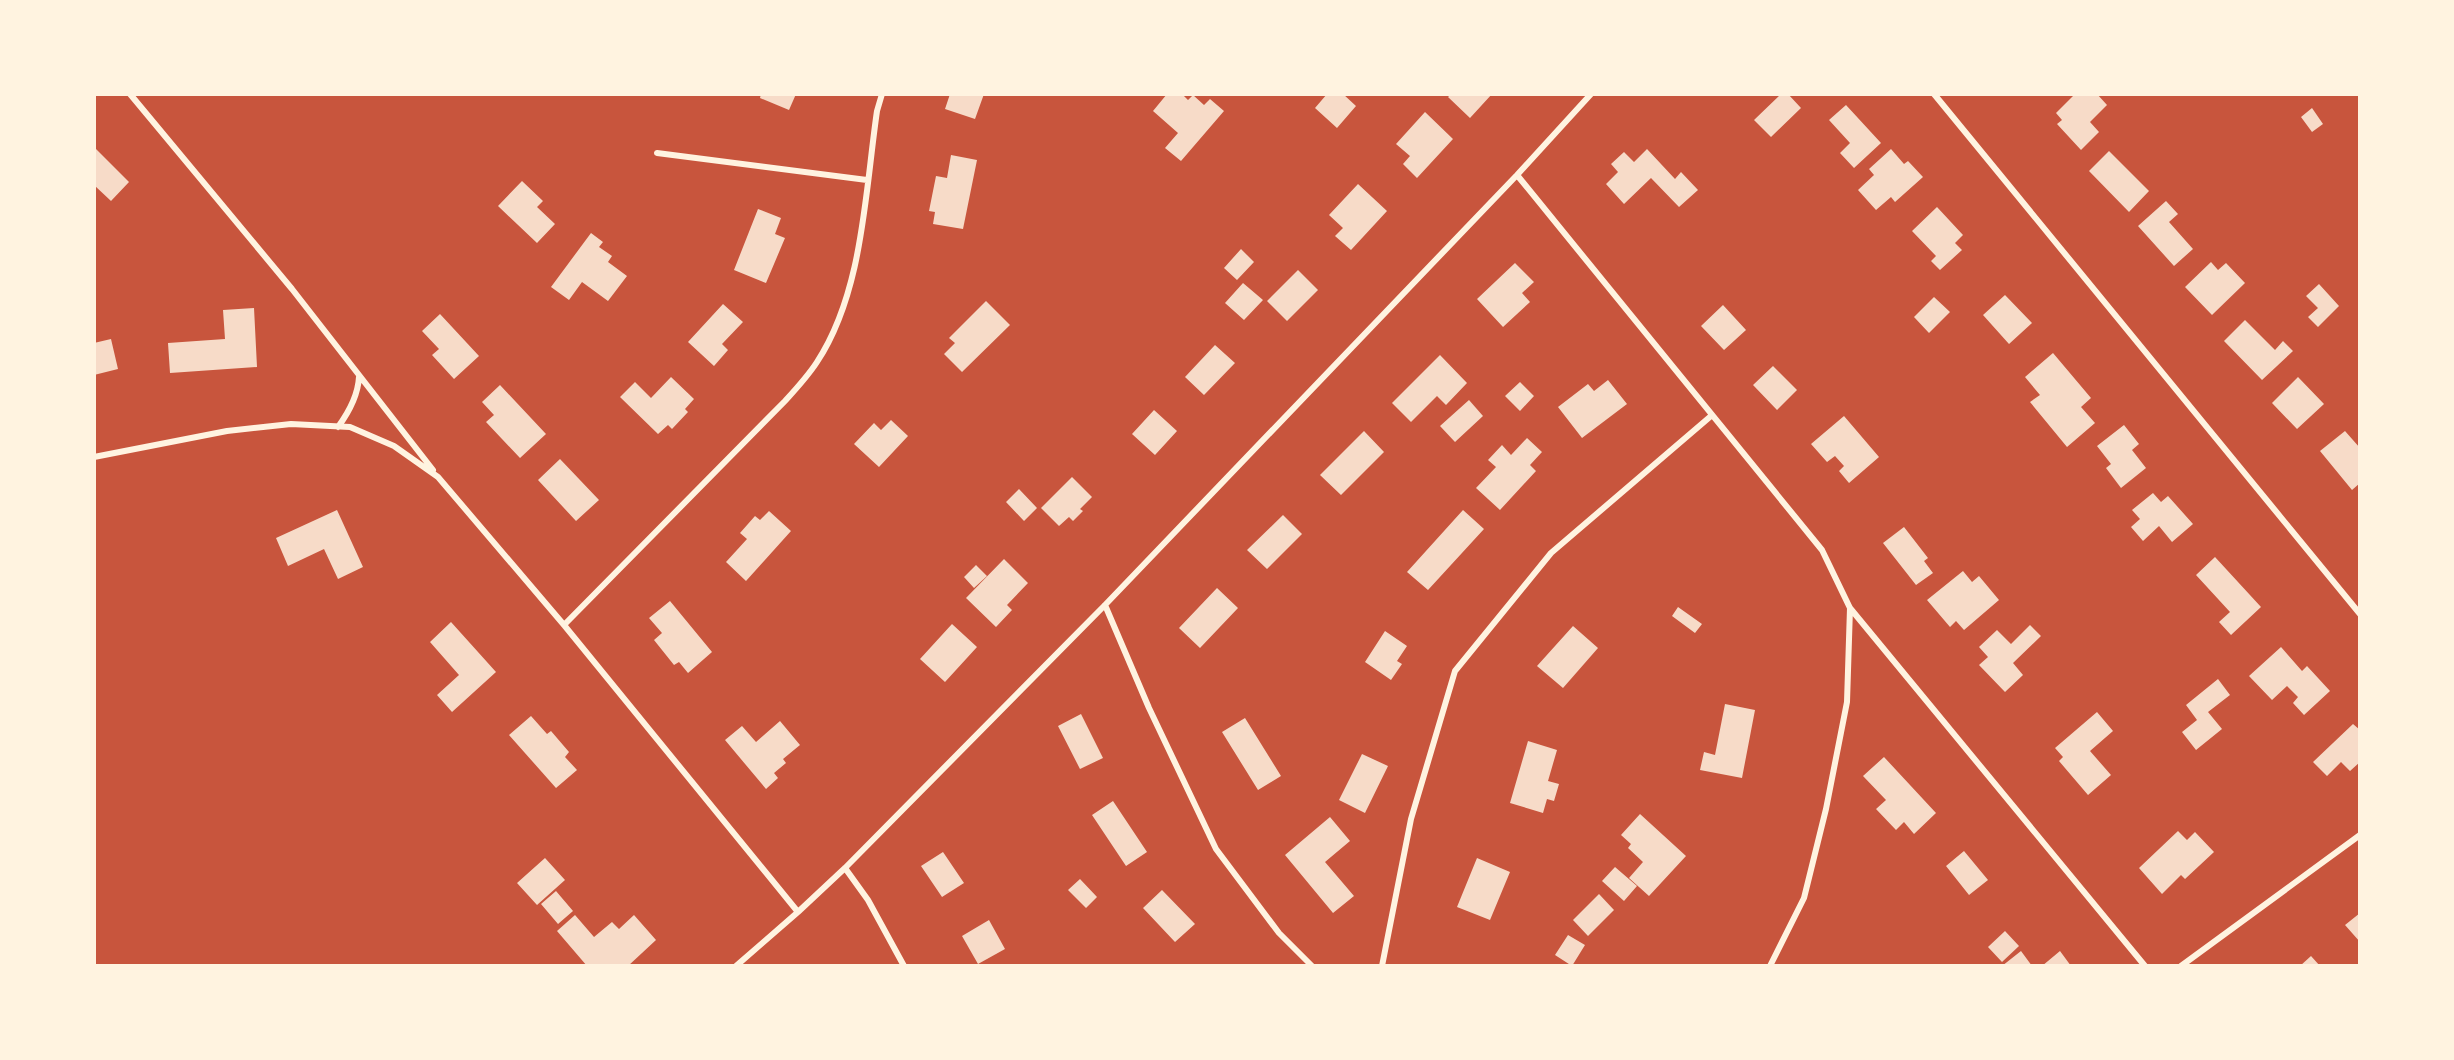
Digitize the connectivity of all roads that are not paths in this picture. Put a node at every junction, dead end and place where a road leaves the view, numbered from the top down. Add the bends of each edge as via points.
1 (130, 94) edge
2 (882, 94) edge
3 (1591, 94) edge
4 (1934, 94) edge
5 (657, 153) dead end
6 (1517, 175) junction
7 (867, 180) junction
8 (359, 376) junction
9 (1711, 416) junction
10 (338, 426) junction
11 (94, 457) edge
12 (438, 477) junction
13 (1105, 605) junction
14 (1850, 608) junction
15 (2360, 614) edge
16 (564, 625) junction
17 (2360, 835) edge
18 (845, 868) junction
19 (798, 912) junction
20 (736, 966) edge
21 (904, 966) edge
22 (1312, 966) edge
23 (1382, 966) edge
24 (1770, 966) edge
25 (2145, 966) edge
26 (2181, 966) edge

1 - 8 street
2 - 7 street
3 - 6 street
4 - 15 street
5 - 7 street
6 - 9 street
6 - 13 street
7 - 16 street via 855,268 842,312 817,363 785,401
8 - 10 street via 353,400
8 - 12 street
9 - 14 street via 1822,550
9 - 23 street via 1551,553 1455,671 1411,819
10 - 11 street via 291,424 227,431
10 - 12 street via 350,427 394,446
12 - 16 street
13 - 18 street
13 - 22 street via 1216,849 1279,933
14 - 24 street via 1847,702 1826,808 1804,898
14 - 25 street
16 - 19 street
17 - 26 street
18 - 19 street
18 - 21 street via 868,900
19 - 20 street

